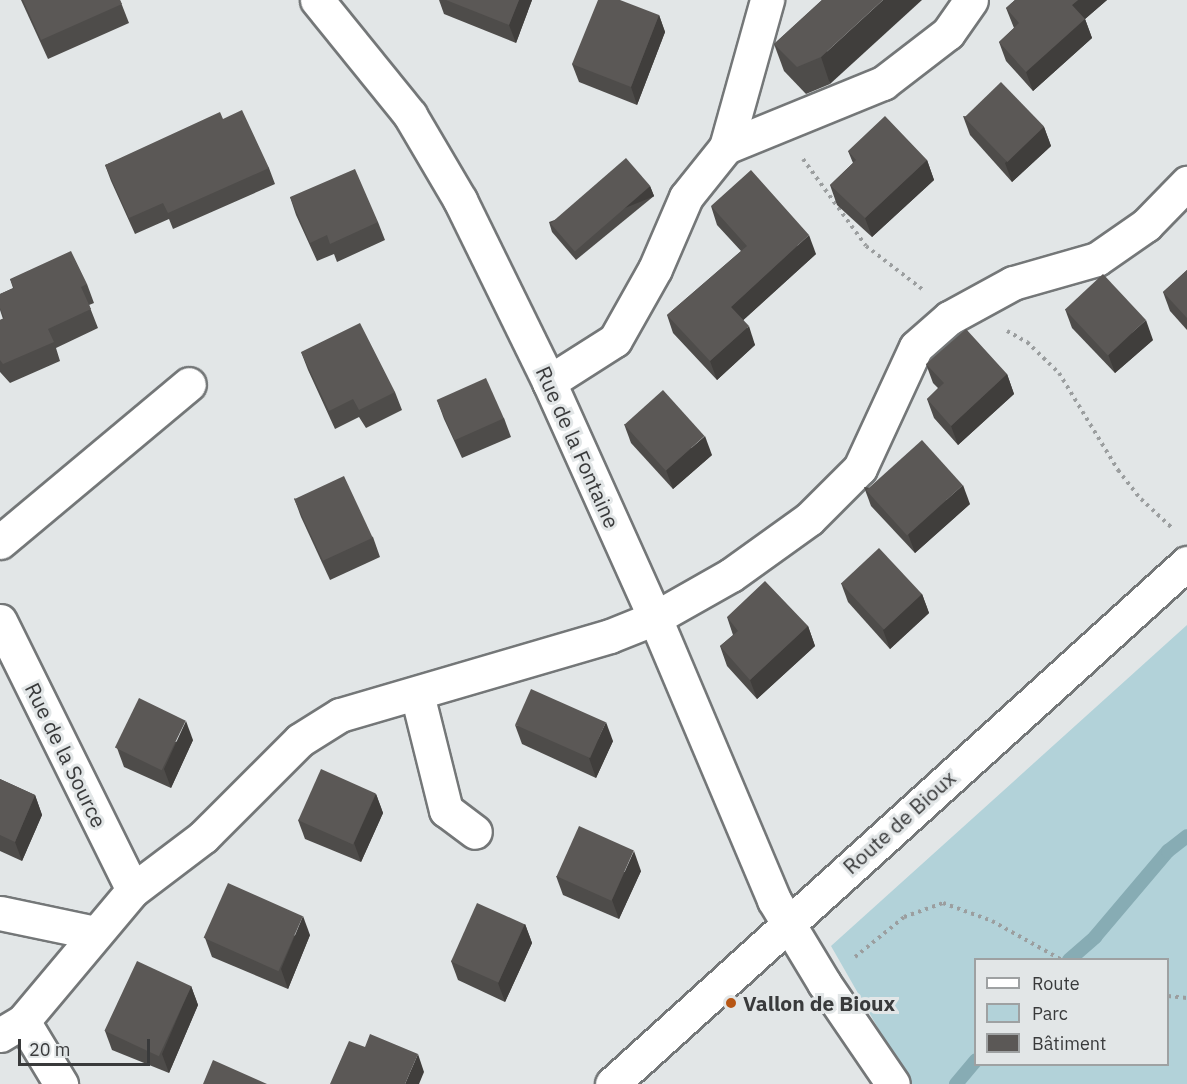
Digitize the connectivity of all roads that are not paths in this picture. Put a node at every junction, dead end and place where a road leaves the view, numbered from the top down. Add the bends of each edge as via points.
1 (317, 0) edge
2 (767, 0) edge
3 (971, 0) edge
4 (726, 147) junction
5 (1187, 183) edge
6 (549, 382) junction
7 (189, 384) dead end
8 (0, 542) edge
9 (1187, 563) edge
10 (655, 618) junction
11 (0, 621) edge
12 (417, 694) junction
13 (475, 832) dead end
14 (133, 890) junction
15 (0, 914) edge
16 (786, 924) junction
17 (96, 933) junction
18 (12, 1028) edge
19 (61, 1084) edge
20 (612, 1084) edge
21 (893, 1084) edge

1 - 6 street, Rue de la Fontaine via 410,115 460,200
2 - 4 street
3 - 4 street via 948,33 883,83
4 - 6 street via 686,197 655,269 615,340
5 - 10 street via 1146,225 1097,259 1013,283 949,318 916,347 860,468 809,519 731,575
6 - 10 street, Rue de la Fontaine
7 - 8 street
9 - 16 street, Route de Bioux
10 - 12 street via 610,636
10 - 16 street, Rue de la Fontaine
11 - 14 street, Rue de la Source
12 - 13 street via 446,810
12 - 14 street via 340,715 300,740 203,837
14 - 17 street
15 - 17 street
16 - 20 street, Route de Bioux
16 - 21 street, Rue de la Fontaine
17 - 18 street
18 - 19 street

